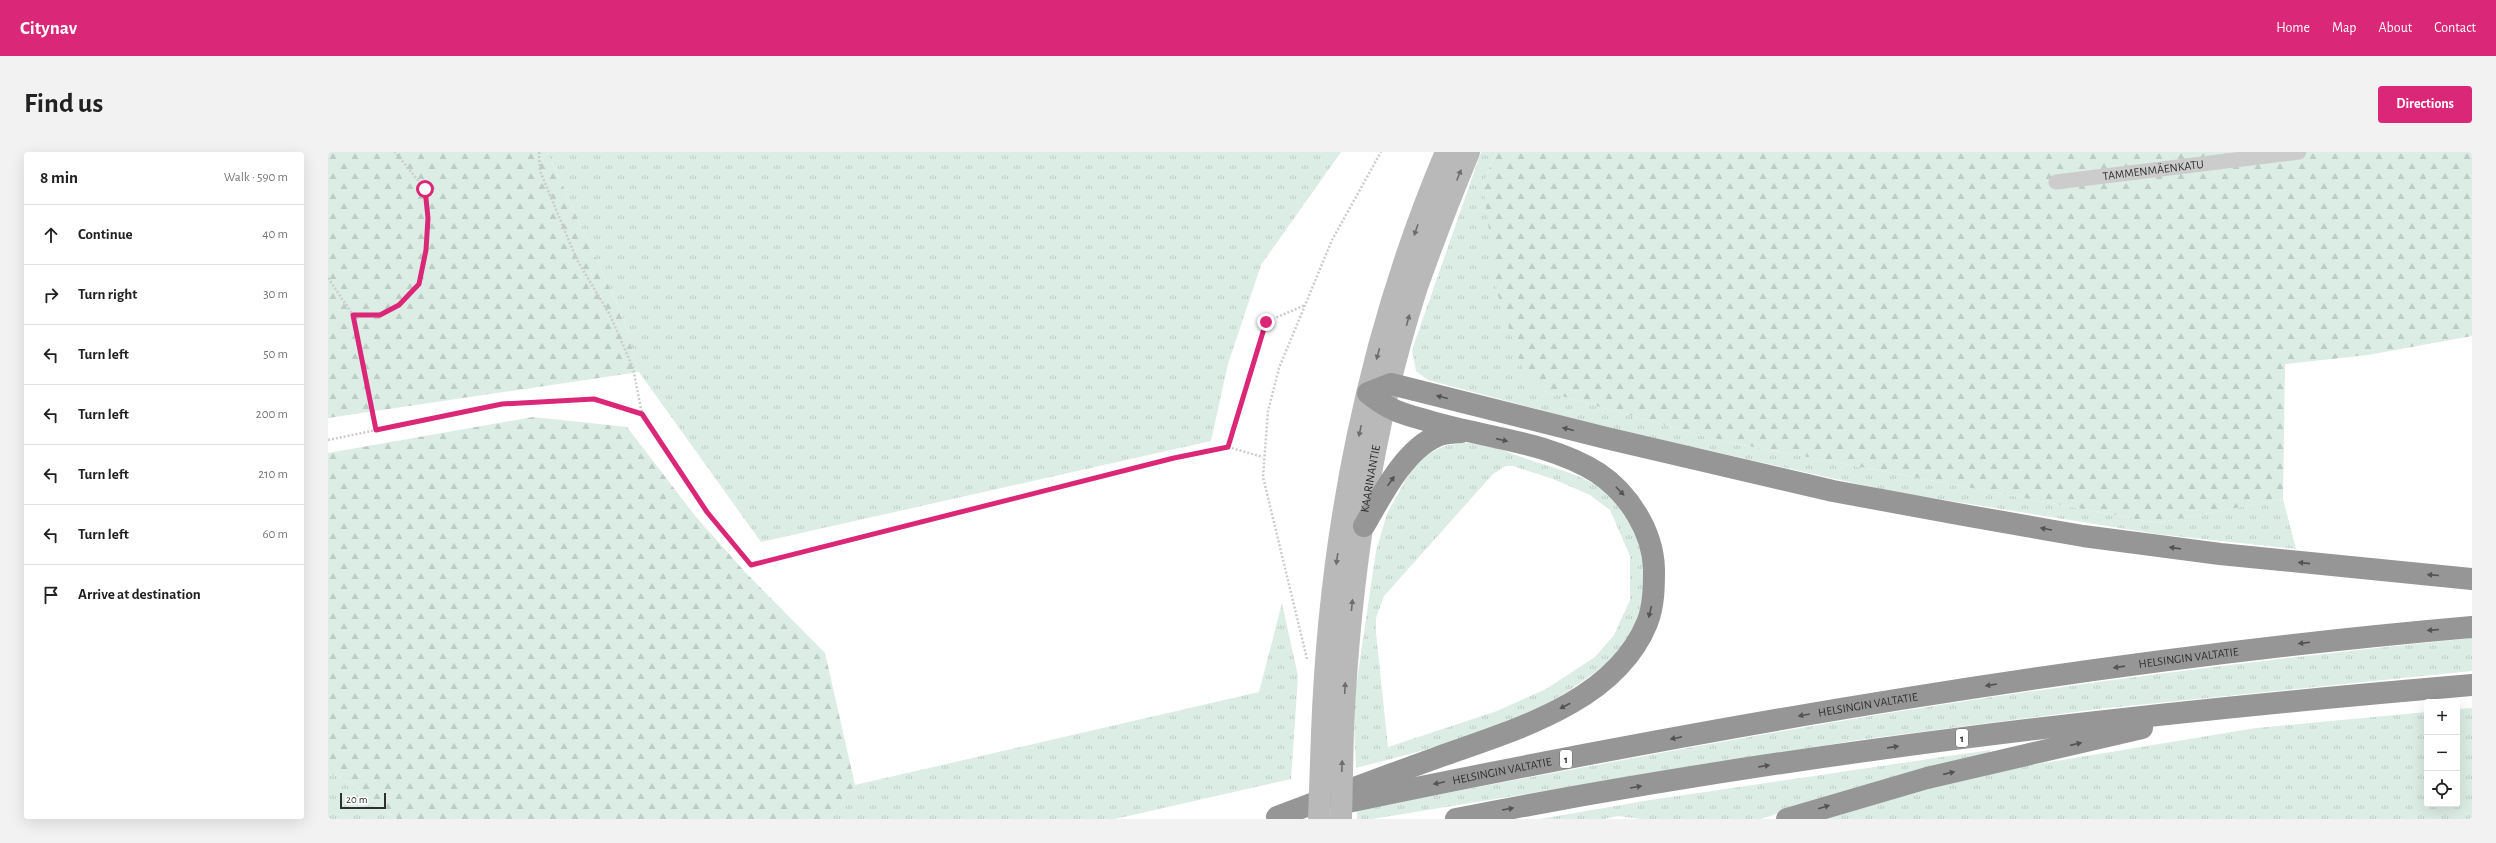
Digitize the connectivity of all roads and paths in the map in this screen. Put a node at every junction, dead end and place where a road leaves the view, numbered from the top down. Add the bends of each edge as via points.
1 (395, 152) edge
2 (539, 152) edge
3 (1381, 152) edge
4 (1446, 152) edge
5 (1469, 152) edge
6 (2299, 152) edge
7 (2056, 182) dead end
8 (328, 278) edge
9 (1305, 305) junction
10 (353, 315) junction
11 (1390, 384) junction
12 (1368, 393) junction
13 (1386, 408) junction
14 (642, 414) junction
15 (376, 430) junction
16 (1464, 431) junction
17 (328, 440) edge
18 (1228, 447) junction
19 (1263, 457) junction
20 (1364, 526) junction
21 (2472, 579) edge
22 (2472, 627) edge
23 (1307, 662) dead end
24 (2472, 685) edge
25 (2244, 705) junction
26 (1273, 818) edge
27 (1319, 819) edge
28 (1341, 819) edge
29 (1456, 819) edge
30 (1787, 819) edge

1 - 10 path via 425,189 428,218 426,250 419,284 399,305 380,315
2 - 14 path via 540,171 577,260 610,315 633,368
3 - 9 path via 1332,240
4 -> 12 main road, KAARINANTIE via 1428,193 1396,287
11 -> 5 main road, KAARINANTIE via 1416,291
6 - 7 street, TAMMENMÄENKATU
8 - 10 path
9 - 18 path via 1266,322
9 - 19 path via 1278,368 1268,411
10 - 15 path
11 - 12 highway
11 - 13 main road, KAARINANTIE
21 -> 11 highway via 2220,554 2083,536 1969,516 1833,491
12 - 13 highway
12 -> 27 main road, KAARINANTIE, bridge via 1348,488 1332,589 1324,672
13 - 16 highway
13 - 20 main road, KAARINANTIE via 1370,481
14 - 15 path via 594,399 502,404
14 - 18 path via 707,512 751,565 1174,458
15 - 17 path
20 -> 16 highway via 1408,458 1438,435
16 -> 26 highway via 1528,446 1572,461 1607,480 1627,499 1647,540 1653,564 1652,602 1648,622 1626,657 1597,686 1535,722
18 - 19 path
19 - 23 path via 1263,478
28 -> 20 main road, KAARINANTIE, bridge via 1343,727 1352,602
22 -> 26 highway, HELSINGIN VALTATIE / 1 via 2347,638 2216,654 1856,705 1495,772
24 - 25 highway, 1
29 -> 25 highway, 1 via 1687,778 1863,751
30 -> 25 highway via 1926,778

